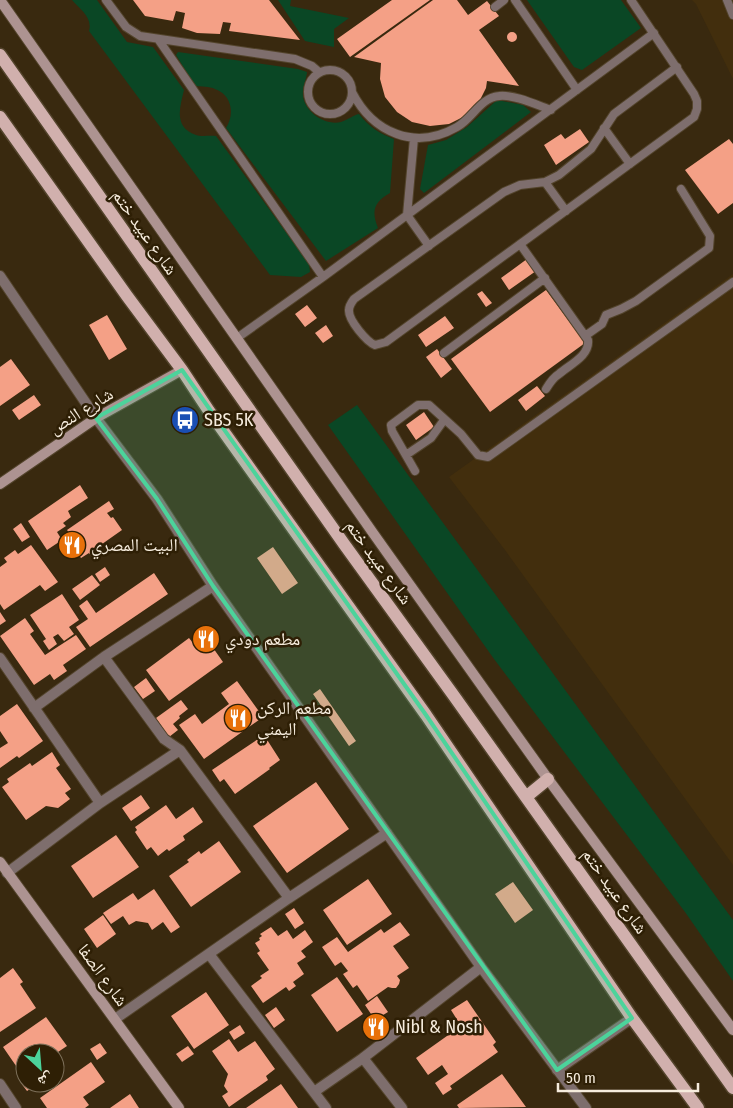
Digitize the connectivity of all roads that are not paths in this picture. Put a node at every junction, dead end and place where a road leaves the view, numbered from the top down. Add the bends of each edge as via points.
1 (0, 0) edge
2 (106, 0) edge
3 (504, 0) edge
4 (515, 0) edge
5 (631, 0) edge
6 (727, 0) edge
7 (495, 7) dead end
8 (733, 15) edge
9 (654, 33) junction
10 (158, 40) junction
11 (0, 55) edge
12 (677, 66) junction
13 (319, 72) junction
14 (577, 90) junction
15 (352, 92) junction
16 (550, 110) junction
17 (0, 117) edge
18 (604, 128) junction
19 (414, 138) junction
20 (630, 164) junction
21 (545, 182) junction
22 (681, 189) dead end
23 (566, 211) junction
24 (407, 215) junction
25 (520, 244) junction
26 (429, 246) junction
27 (0, 276) edge
28 (323, 277) junction
29 (545, 278) junction
30 (733, 282) edge
31 (586, 336) junction
32 (237, 338) junction
33 (444, 353) dead end
34 (182, 370) junction
35 (546, 389) dead end
36 (96, 418) junction
37 (444, 420) junction
38 (406, 455) junction
39 (415, 471) dead end
40 (0, 484) edge
41 (213, 586) junction
42 (0, 658) edge
43 (104, 658) junction
44 (34, 708) junction
45 (180, 750) junction
46 (548, 780) junction
47 (526, 797) junction
48 (100, 803) junction
49 (387, 833) junction
50 (0, 862) edge
51 (8, 873) junction
52 (289, 898) junction
53 (209, 954) junction
54 (481, 967) junction
55 (632, 1018) junction
56 (116, 1019) junction
57 (733, 1030) edge
58 (362, 1058) junction
59 (557, 1070) junction
60 (0, 1084) edge
61 (733, 1088) edge
62 (314, 1092) junction
63 (16, 1108) edge
64 (179, 1108) edge
65 (326, 1108) edge
66 (402, 1108) edge
67 (586, 1108) edge
68 (698, 1108) edge

1 - 32 street, شارع عبيد ختم
2 - 10 lane via 132,32
3 - 7 lane
4 - 14 lane
5 - 9 lane
6 - 8 lane
9 - 12 lane
9 - 14 lane
10 - 13 lane via 295,60
10 - 28 lane
11 - 47 main road, شارع عبيد ختم
12 - 18 lane via 621,108
12 - 20 lane via 697,101 694,116
13 - 15 lane via 341,73 347,78
13 - 15 lane via 313,77 308,91 312,105 318,110 340,111 350,100
14 - 16 lane
15 - 19 lane via 370,119 398,135
16 - 19 lane via 501,95 486,100 458,127 429,137
16 - 24 lane
17 - 34 main road
18 - 20 lane
18 - 21 lane via 591,149 560,175
19 - 24 lane
20 - 23 lane
21 - 23 lane
21 - 26 lane via 520,185 504,192
22 - 31 lane via 708,230 711,242 708,248 636,301 606,315 602,324
23 - 25 lane
24 - 26 lane
24 - 28 lane
25 - 26 lane via 386,342 370,343 349,315 350,304
25 - 29 lane
27 - 36 street
28 - 32 lane
29 - 31 lane
29 - 33 lane
30 - 37 lane via 488,457 478,455
31 - 35 lane via 588,349 558,374
32 - 46 street, شارع عبيد ختم
34 - 36 street, شارع النص
34 - 55 main road via 426,715
36 - 40 street, شارع النص
36 - 41 street via 157,499
37 - 38 lane via 431,438
37 - 38 lane via 432,407 422,404 392,423 392,431
38 - 39 lane
41 - 43 street
41 - 49 street
42 - 44 street
43 - 44 street
43 - 45 street via 164,739
44 - 48 street
45 - 48 street
45 - 52 street
46 - 47 main road
46 - 57 street, شارع عبيد ختم
47 - 61 main road, شارع عبيد ختم
48 - 51 street
49 - 52 street
49 - 54 street
50 - 51 street, شارع الصفا
51 - 56 street, شارع الصفا
52 - 53 street
53 - 56 street
53 - 62 street
54 - 58 street
54 - 59 street
55 - 59 street
55 - 68 main road
56 - 64 street, شارع الصفا
58 - 62 street
58 - 66 street
59 - 67 street
60 - 63 street
62 - 65 street

